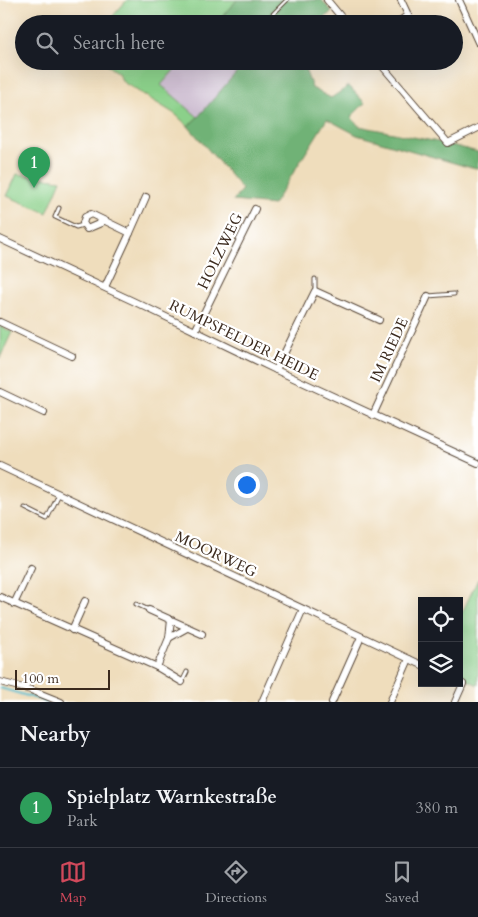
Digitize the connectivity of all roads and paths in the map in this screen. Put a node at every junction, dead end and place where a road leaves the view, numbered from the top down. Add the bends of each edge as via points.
1 (287, 0) edge
2 (327, 0) edge
3 (401, 0) edge
4 (459, 0) edge
5 (272, 15) edge
6 (340, 15) edge
7 (408, 15) edge
8 (477, 39) edge
9 (386, 70) edge
10 (478, 128) edge
11 (146, 197) dead end
12 (59, 208) dead end
13 (255, 209) dead end
14 (103, 220) junction
15 (84, 225) junction
16 (130, 232) junction
17 (0, 239) edge
18 (315, 279) dead end
19 (105, 287) junction
20 (315, 291) junction
21 (454, 294) dead end
22 (428, 296) joint
23 (378, 320) dead end
24 (0, 322) edge
25 (196, 331) junction
26 (72, 356) dead end
27 (276, 370) junction
28 (0, 392) edge
29 (44, 413) dead end
30 (373, 415) junction
31 (478, 463) edge
32 (0, 466) edge
33 (59, 494) junction
34 (25, 508) dead end
35 (31, 568) dead end
36 (0, 598) edge
37 (86, 601) dead end
38 (14, 604) junction
39 (136, 604) dead end
40 (303, 609) junction
41 (149, 610) joint
42 (171, 620) junction
43 (187, 628) junction
44 (72, 630) junction
45 (202, 634) dead end
46 (361, 637) junction
47 (169, 638) junction
48 (409, 659) junction
49 (418, 663) edge
50 (157, 667) junction
51 (187, 672) dead end
52 (0, 682) edge
53 (182, 682) joint
54 (460, 687) edge
55 (61, 702) edge
56 (262, 702) edge
57 (332, 702) edge
58 (390, 702) edge
59 (455, 702) edge

1 - 5 lane
2 - 6 street
3 - 7 street
4 - 8 street
9 - 10 street via 448,143
11 - 16 street
12 - 15 lane via 55,217 76,227
13 - 25 street, HOLZWEG
14 - 15 street via 87,229
14 - 15 street via 88,215
14 - 16 street
16 - 19 street
17 - 19 street, RUMPSFELDER HEIDE
18 - 20 lane
19 - 25 street, RUMPSFELDER HEIDE
20 - 23 street
20 - 27 street
21 - 22 lane
22 - 30 street, IM RIEDE
24 - 26 street
25 - 27 street, RUMPSFELDER HEIDE
27 - 30 street, RUMPSFELDER HEIDE
28 - 29 street
30 - 31 street, RUMPSFELDER HEIDE
32 - 33 street, MOORWEG
33 - 34 lane via 47,519
33 - 40 street, MOORWEG
35 - 38 street
36 - 38 street
37 - 44 street
38 - 44 street
39 - 41 lane
40 - 46 street, MOORWEG
40 - 56 street
41 - 42 street
42 - 43 street
42 - 47 street
43 - 45 street
43 - 47 street
44 - 50 street
46 - 48 street, MOORWEG
46 - 57 street
47 - 50 street
48 - 49 street, MOORWEG
48 - 58 street
50 - 53 street
51 - 53 lane
52 - 55 street
54 - 59 street

